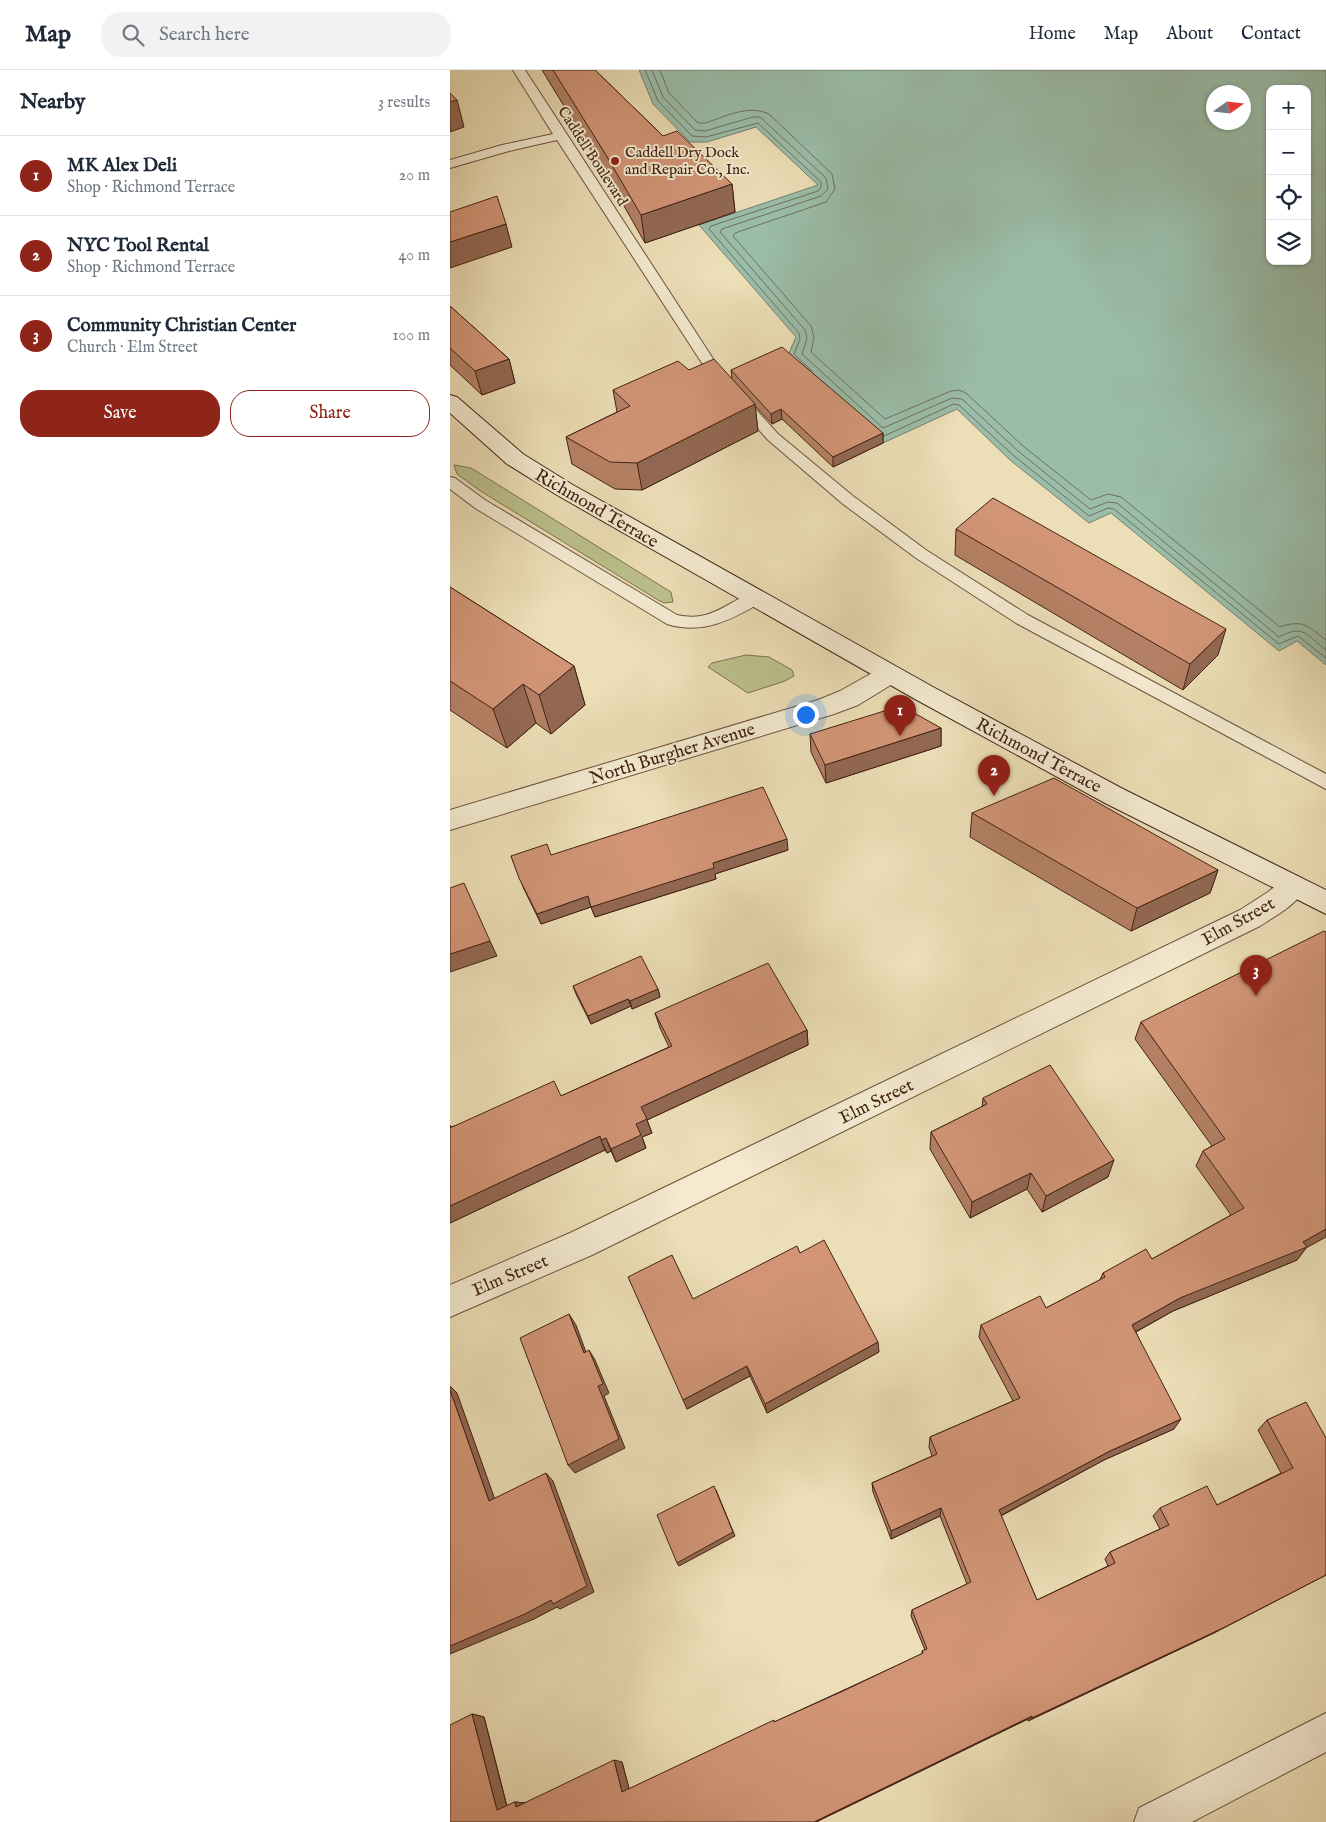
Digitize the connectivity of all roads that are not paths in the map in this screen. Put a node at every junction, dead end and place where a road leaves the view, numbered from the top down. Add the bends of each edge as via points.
1 (519, 70) edge
2 (560, 136) junction
3 (450, 164) edge
4 (450, 402) edge
5 (450, 482) edge
6 (756, 598) junction
7 (890, 674) junction
8 (1326, 782) edge
9 (450, 820) edge
10 (1293, 887) junction
11 (1326, 903) edge
12 (450, 1301) edge
13 (1326, 1732) edge
14 (1152, 1822) edge

1 - 2 lane, Caddell Boulevard
2 - 3 lane
2 - 8 lane, Caddell Boulevard via 716,374 773,437 848,500 927,559 1022,619
4 - 6 street, Richmond Terrace via 498,445 539,475
5 - 6 lane via 480,504 673,620 689,624 712,622
6 - 7 street, Richmond Terrace
7 - 9 street, North Burgher Avenue via 849,698 825,707
7 - 10 street, Richmond Terrace via 1114,796
10 - 11 street, Richmond Terrace
10 - 12 street, Elm Street via 1256,915 1232,927 590,1240
13 - 14 street

